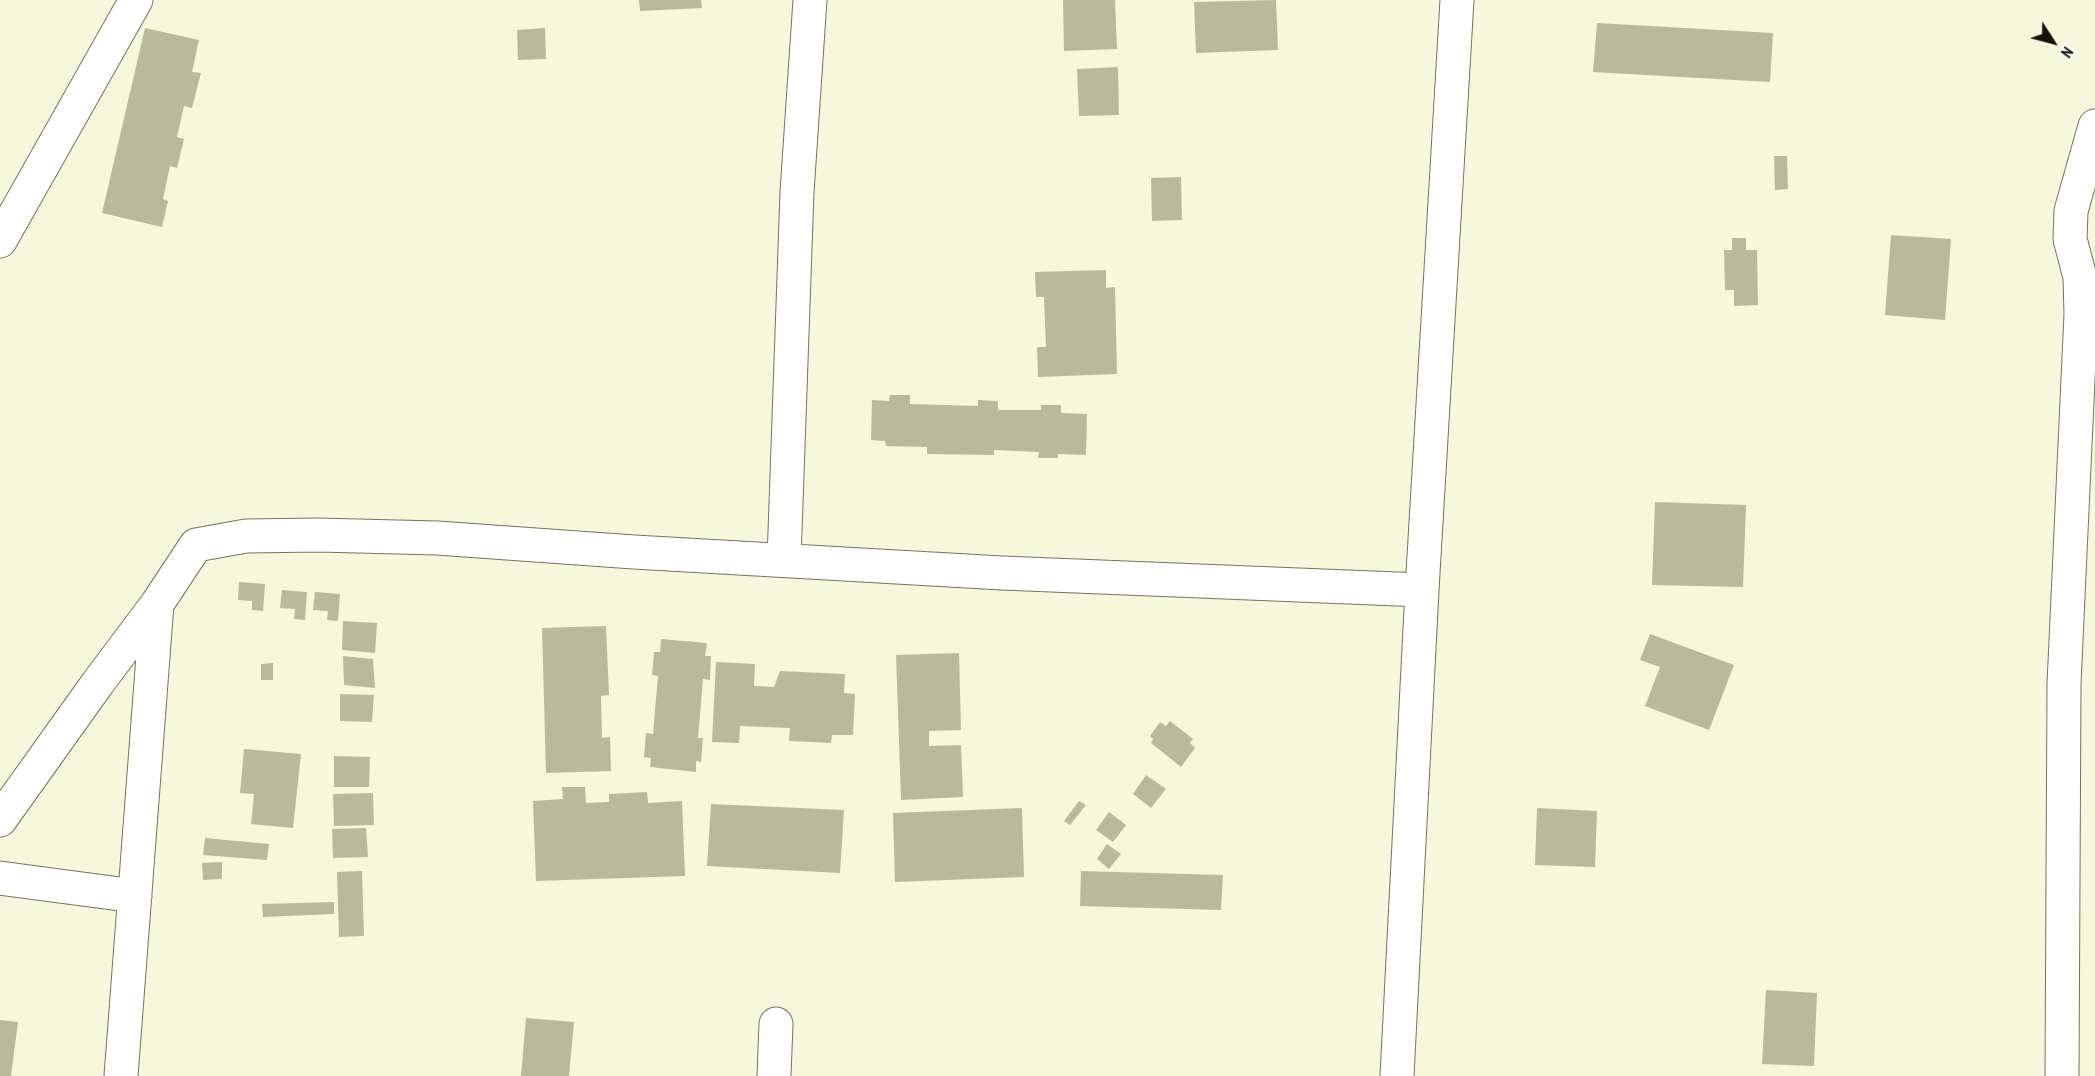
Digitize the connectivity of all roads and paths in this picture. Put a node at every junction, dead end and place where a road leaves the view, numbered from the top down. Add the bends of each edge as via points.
1 (136, 0) edge
2 (810, 0) edge
3 (1457, 0) edge
4 (2095, 126) edge
5 (0, 241) edge
6 (784, 560) junction
7 (1422, 590) junction
8 (157, 604) junction
9 (0, 820) edge
10 (0, 878) edge
11 (135, 896) junction
12 (776, 1024) dead end
13 (121, 1076) edge
14 (774, 1076) edge
15 (1397, 1076) edge
16 (2062, 1076) edge

1 - 5 street
2 - 6 street via 797,192
3 - 7 street
4 - 16 street via 2078,182 2070,239 2080,277 2081,314 2064,684
6 - 7 street
6 - 8 street via 437,538 246,536 196,545
7 - 15 street
8 - 9 street
8 - 11 street
10 - 11 street
11 - 13 street
12 - 14 street

